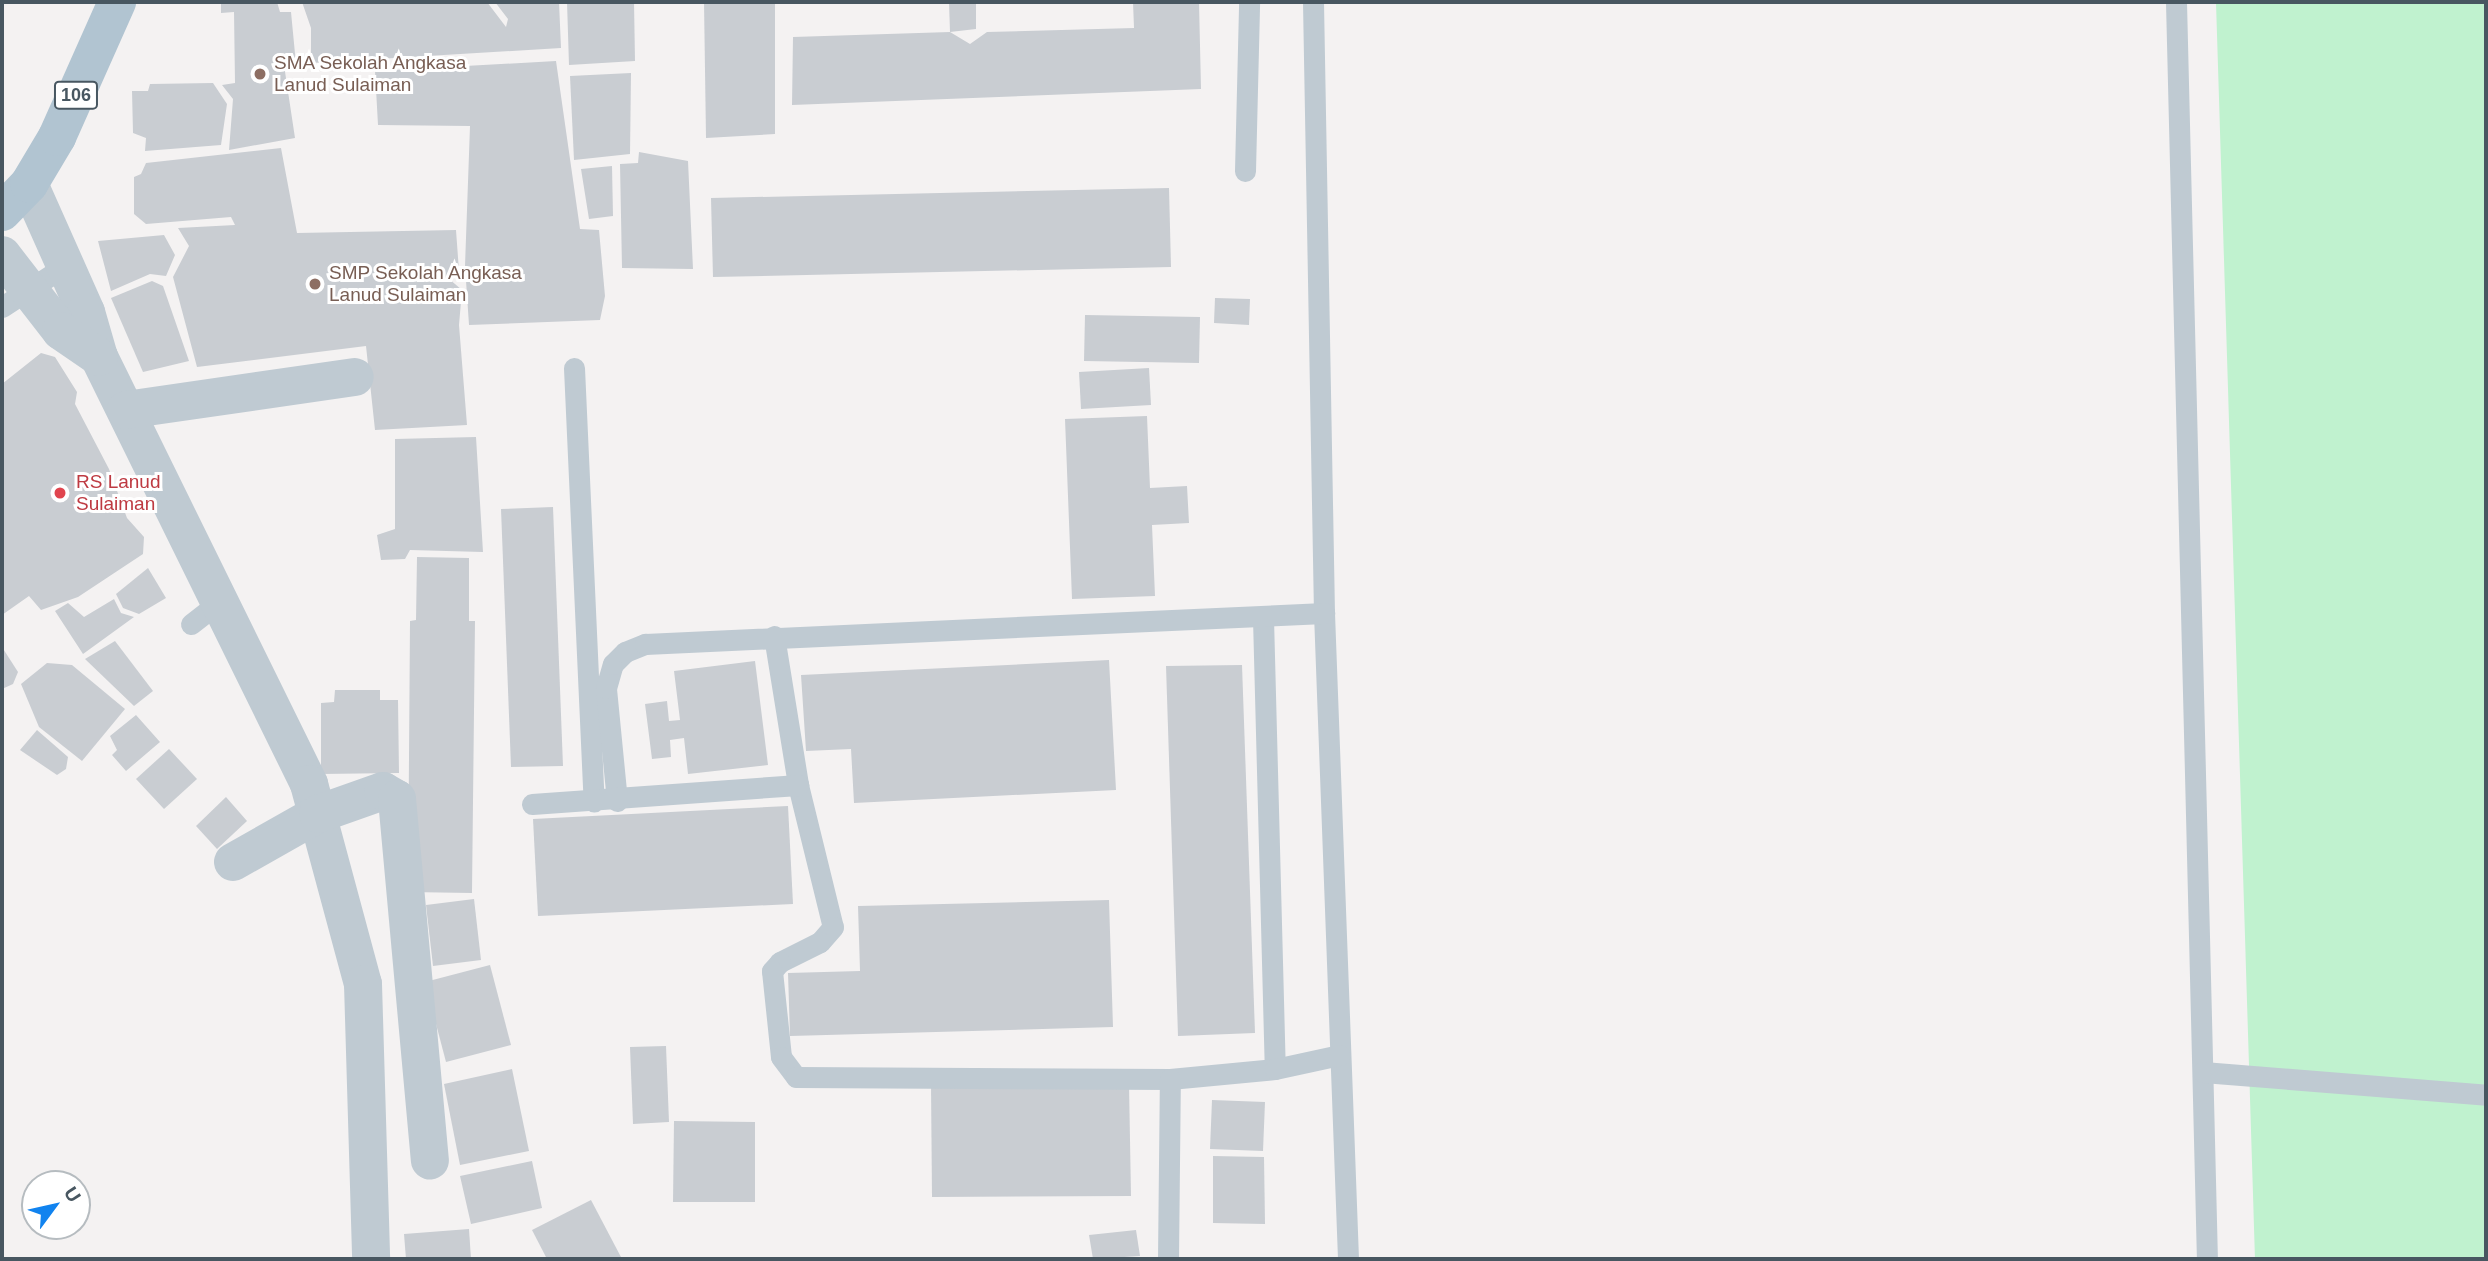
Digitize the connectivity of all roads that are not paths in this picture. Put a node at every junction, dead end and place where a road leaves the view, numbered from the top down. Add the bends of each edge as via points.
1 (117, 2) edge
2 (1249, 2) edge
3 (1313, 2) edge
4 (2176, 2) edge
5 (1245, 171) dead end
6 (29, 184) junction
7 (2, 212) edge
8 (2, 255) edge
9 (65, 266) junction
10 (15, 299) edge
11 (99, 358) junction
12 (574, 368) dead end
13 (355, 377) dead end
14 (126, 410) junction
15 (1324, 613) junction
16 (1263, 618) junction
17 (774, 636) junction
18 (798, 785) junction
19 (617, 801) junction
20 (594, 802) junction
21 (532, 804) dead end
22 (318, 814) junction
23 (233, 862) dead end
24 (1340, 1055) junction
25 (1275, 1069) junction
26 (2203, 1072) junction
27 (1170, 1079) junction
28 (2486, 1095) edge
29 (430, 1160) dead end
30 (371, 1259) edge
31 (1168, 1259) edge
32 (1348, 1259) edge
33 (2207, 1259) edge

1 - 6 main road, 106 via 57,137
2 - 5 lane
3 - 15 lane
4 - 26 lane
6 - 7 main road, 106
6 - 9 street
8 - 10 street
9 - 10 lane
9 - 11 street
10 - 11 street
11 - 14 street
12 - 20 lane
13 - 14 street
14 - 22 street via 205,612 309,784
15 - 16 lane
15 - 24 lane
16 - 17 lane
16 - 25 lane
17 - 18 lane
17 - 19 lane via 645,644 619,658 606,688
18 - 19 lane
18 - 27 lane via 833,927 820,942 780,962 772,971 781,1057 796,1077
19 - 20 lane
20 - 21 lane
22 - 23 street
22 - 29 street via 383,791 397,799
22 - 30 street via 363,984
24 - 25 lane
24 - 32 lane
25 - 27 lane
26 - 28 lane
26 - 33 lane
27 - 31 lane

